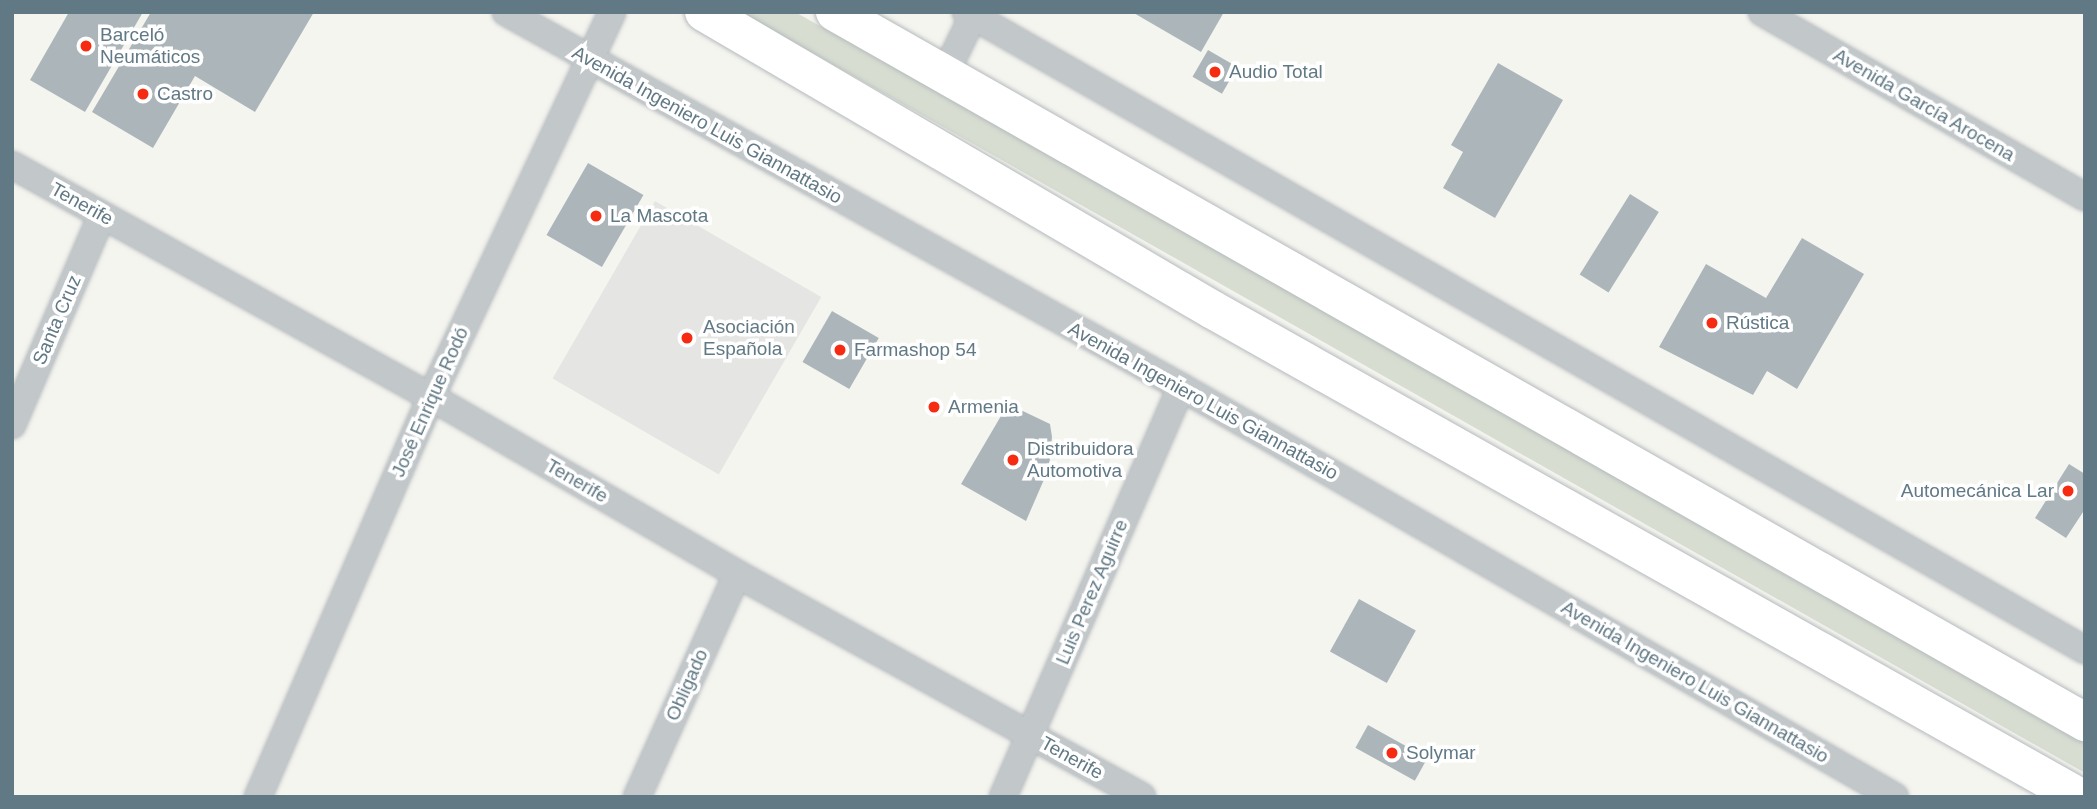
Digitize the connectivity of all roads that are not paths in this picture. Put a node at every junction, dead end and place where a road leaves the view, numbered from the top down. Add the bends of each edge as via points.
1 (506, 12) edge
2 (612, 12) edge
3 (704, 12) edge
4 (835, 12) edge
5 (1762, 12) edge
6 (971, 14) edge
7 (590, 61) junction
8 (944, 74) junction
9 (12, 164) edge
10 (2085, 197) edge
11 (102, 215) junction
12 (1181, 387) junction
13 (431, 397) junction
14 (12, 425) edge
15 (737, 574) junction
16 (2085, 650) edge
17 (2085, 722) edge
18 (1030, 734) junction
19 (258, 797) edge
20 (637, 797) edge
21 (1003, 797) edge
22 (1142, 797) edge
23 (1895, 797) edge
24 (2079, 797) edge

1 - 7 street, Avenida Ingeniero Luis Giannattasio
2 - 7 street, José Enrique Rodó
3 - 24 main road via 1226,317
4 - 8 main road
5 - 10 street, Avenida García Arocena
6 - 8 street
6 - 16 street
7 - 12 street, Avenida Ingeniero Luis Giannattasio
7 - 13 street, José Enrique Rodó
8 - 17 main road
9 - 11 street, Tenerife
11 - 13 street, Tenerife
11 - 14 street, Santa Cruz
12 - 18 street, Luis Perez Aguirre
12 - 23 street, Avenida Ingeniero Luis Giannattasio
13 - 15 street, Tenerife
13 - 19 street, José Enrique Rodó
15 - 18 street, Tenerife
15 - 20 street, Obligado
18 - 21 street, Luis Perez Aguirre
18 - 22 street, Tenerife

